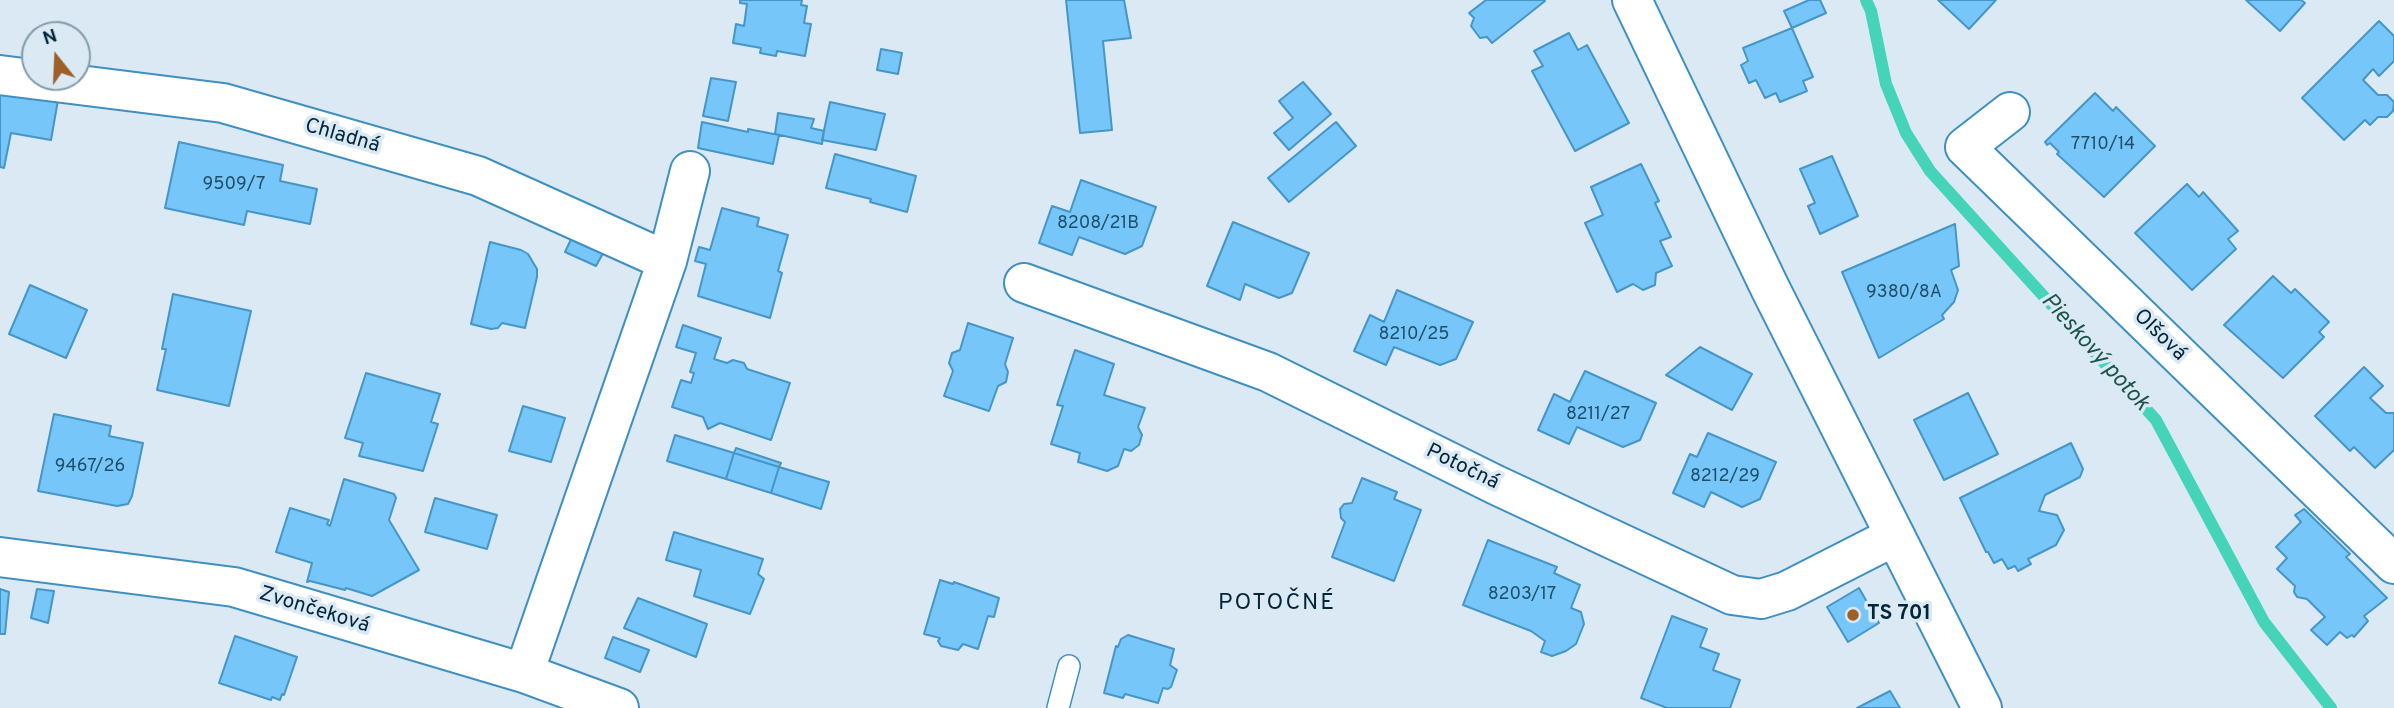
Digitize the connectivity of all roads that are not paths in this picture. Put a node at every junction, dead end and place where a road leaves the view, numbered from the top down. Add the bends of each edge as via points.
1 (1632, 0) edge
2 (0, 75) edge
3 (2010, 112) dead end
4 (690, 171) dead end
5 (667, 261) junction
6 (1024, 283) dead end
7 (1895, 537) junction
8 (0, 558) edge
9 (2394, 565) edge
10 (1069, 666) dead end
11 (524, 673) junction
12 (619, 708) edge
13 (1058, 708) edge
14 (1982, 708) edge

1 - 7 street
2 - 5 street, Chladná via 223,103 478,176
3 - 9 street, Olšová via 1965,147
4 - 5 street
5 - 11 street
6 - 7 street, Potočná via 1268,372 1732,595 1761,599 1787,591
7 - 14 street
8 - 11 street, Zvončeková via 234,587
10 - 13 lane
11 - 12 street, Zvončeková

